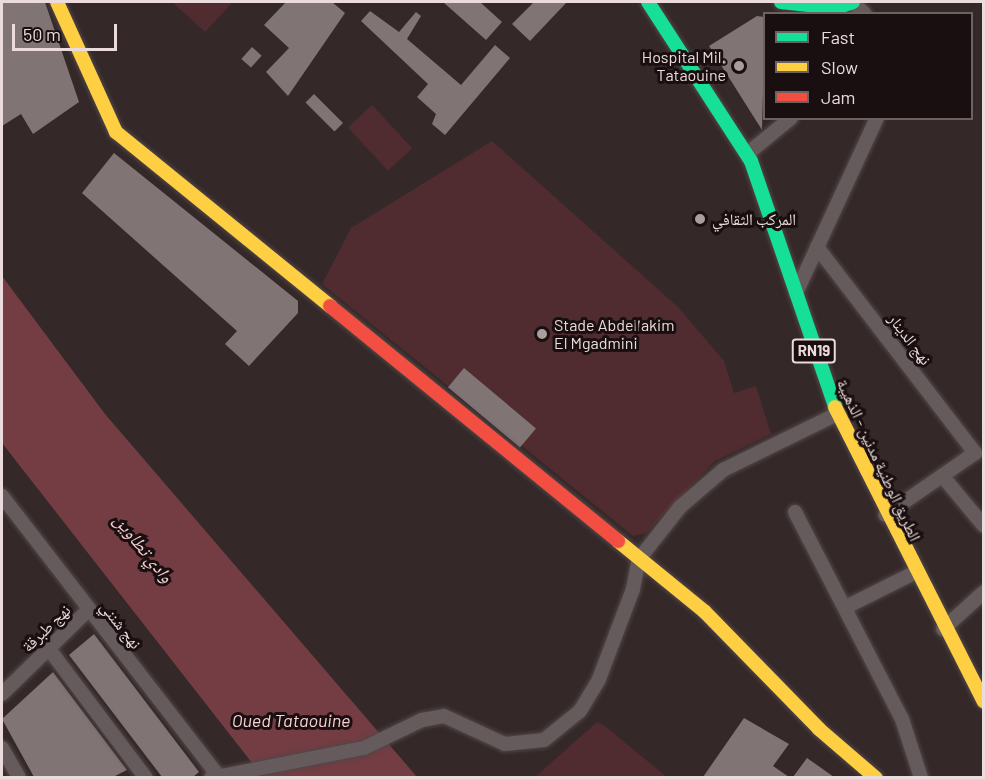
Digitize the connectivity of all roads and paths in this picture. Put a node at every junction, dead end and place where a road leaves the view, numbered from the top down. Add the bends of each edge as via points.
1 (57, 2) edge
2 (648, 2) edge
3 (781, 2) edge
4 (853, 2) edge
5 (789, 120) edge
6 (876, 120) edge
7 (747, 154) junction
8 (817, 247) junction
9 (795, 295) junction
10 (837, 414) junction
11 (944, 478) junction
12 (2, 496) edge
13 (795, 512) dead end
14 (885, 515) junction
15 (984, 526) edge
16 (639, 559) junction
17 (914, 573) junction
18 (984, 592) edge
19 (846, 607) junction
20 (88, 610) junction
21 (943, 629) junction
22 (49, 649) junction
23 (2, 694) edge
24 (984, 702) edge
25 (2, 748) edge
26 (236, 773) edge
27 (140, 776) edge
28 (214, 776) edge
29 (19, 777) edge
30 (876, 777) edge
31 (921, 777) edge

1 - 16 street via 116,132
2 - 7 street, الطريق الوطنية مدنين - الذهيبة / RN19
3 - 4 street via 836,8
5 - 7 street
6 - 8 street
7 - 9 street, الطريق الوطنية مدنين - الذهيبة / RN19 via 767,196
8 - 9 street
8 - 11 street, نهج الدينار via 975,453
9 - 10 street, الطريق الوطنية مدنين - الذهيبة / RN19
10 - 14 street, الطريق الوطنية مدنين - الذهيبة / RN19
10 - 16 street via 703,482
11 - 14 street
11 - 15 street
12 - 20 street, نهج شنني
13 - 19 street
14 - 17 street, الطريق الوطنية مدنين - الذهيبة / RN19
16 - 26 street via 633,589 599,679 580,711 544,740 505,744 444,716 422,720 364,748
16 - 30 street via 705,612 819,729
17 - 19 street
17 - 21 street, الطريق الوطنية مدنين - الذهيبة / RN19
18 - 21 street
19 - 31 street via 906,727
20 - 22 street, نهج طبرقة
20 - 28 street, نهج شنني
21 - 24 street, الطريق الوطنية مدنين - الذهيبة / RN19
22 - 23 street, نهج طبرقة
22 - 27 street
25 - 29 street
26 - 28 street

